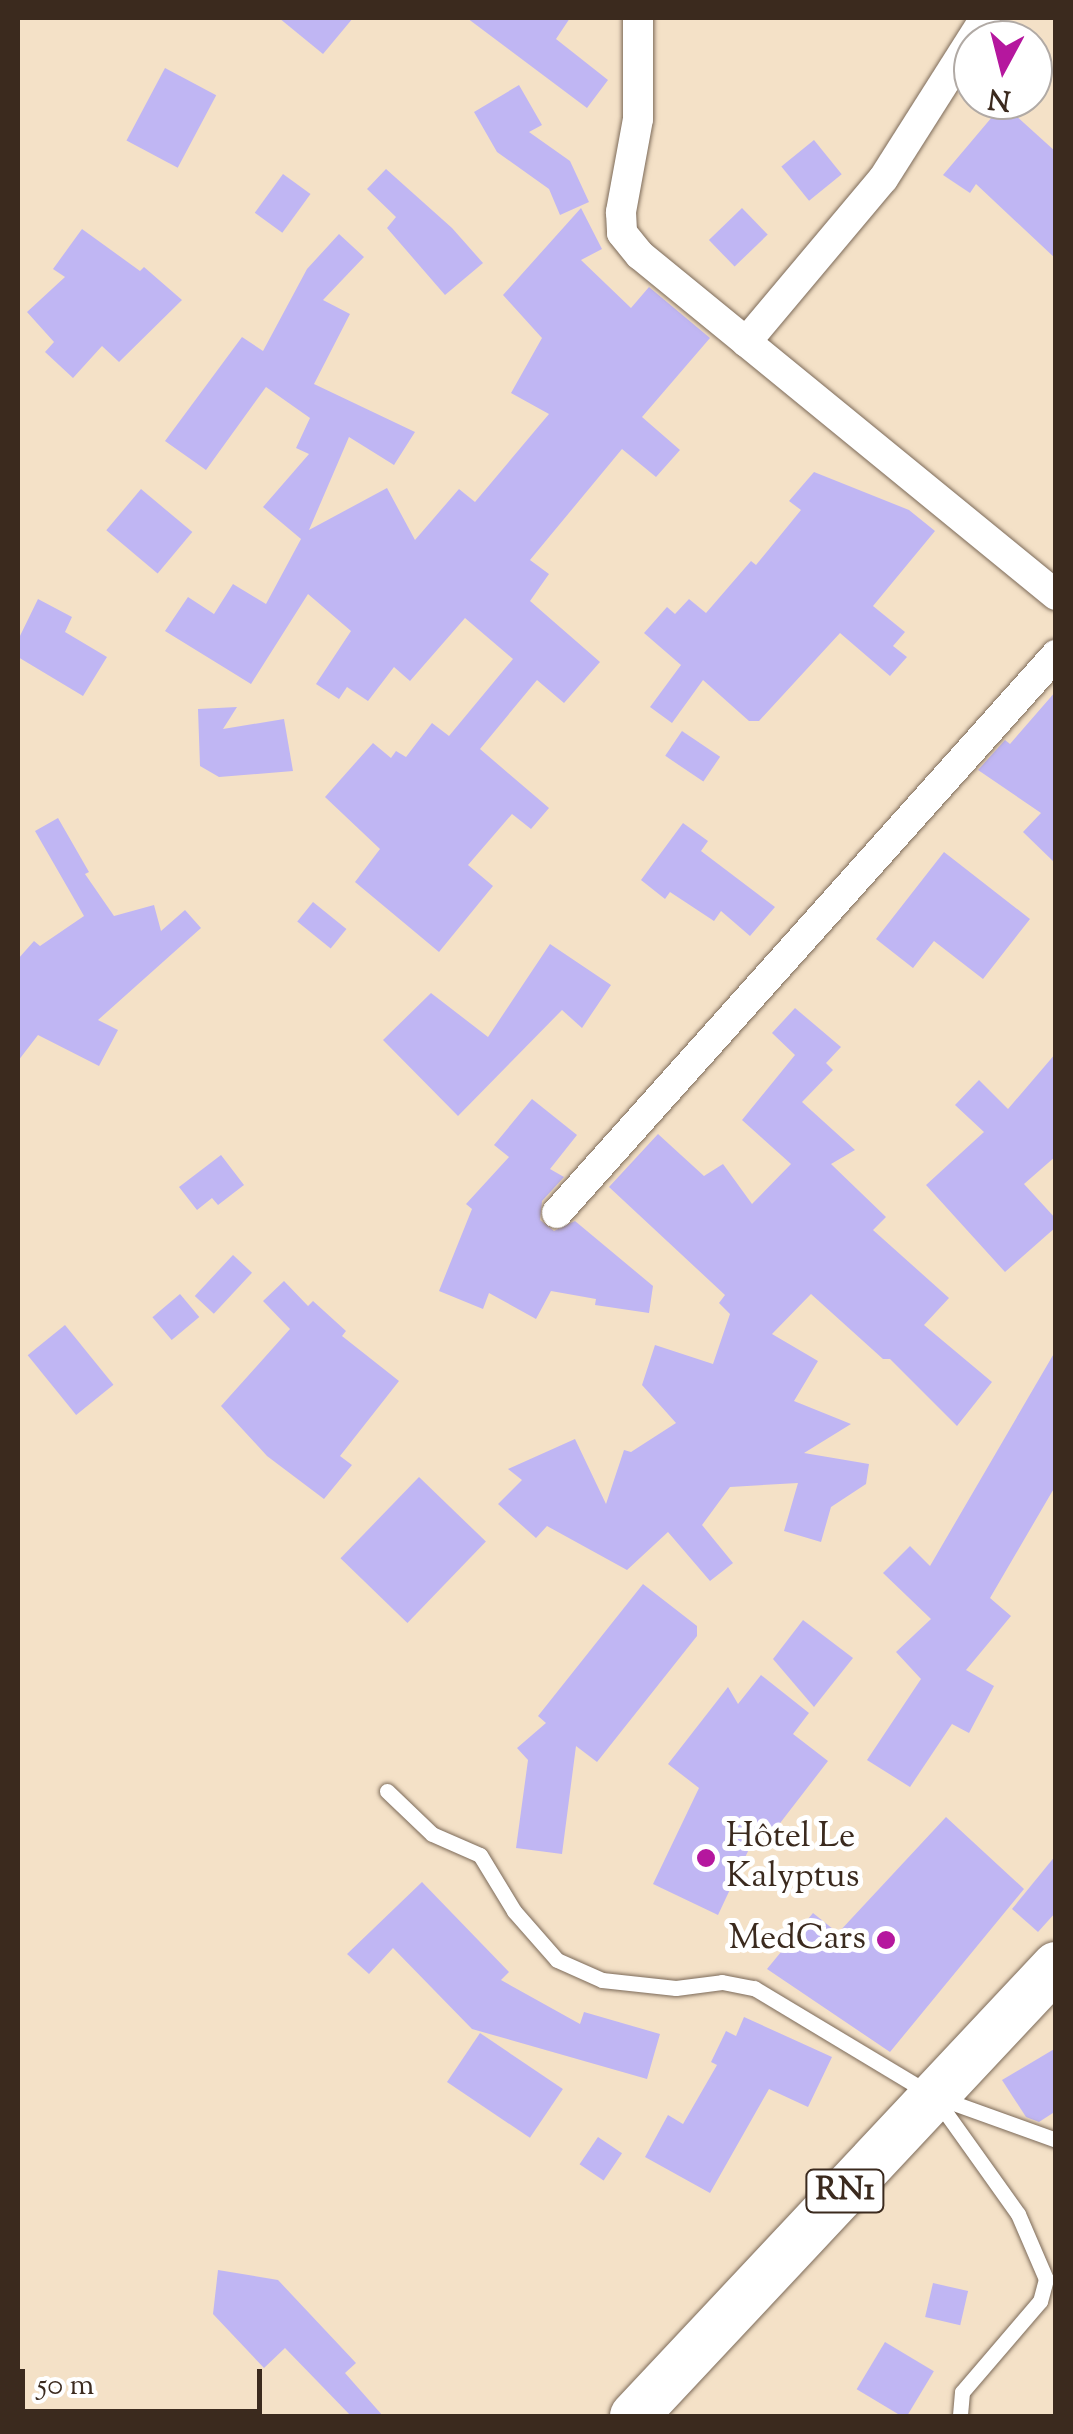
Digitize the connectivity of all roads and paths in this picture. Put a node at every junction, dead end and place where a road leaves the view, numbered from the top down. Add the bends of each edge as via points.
1 (638, 18) edge
2 (985, 18) edge
3 (746, 342) junction
4 (1056, 595) edge
5 (1056, 655) edge
6 (557, 1213) dead end
7 (386, 1791) dead end
8 (1056, 1966) edge
9 (934, 2096) junction
10 (1056, 2140) edge
11 (634, 2416) edge
12 (960, 2416) edge

1 - 3 street via 638,120 622,232 640,256
2 - 3 street via 883,179
3 - 4 street
5 - 6 street
7 - 9 lane via 432,1834 480,1855 514,1911 557,1960 602,1980 754,1988
8 - 9 main road, RN1
9 - 10 lane
9 - 11 main road, RN1
9 - 12 lane via 1018,2214 1046,2279 1040,2301 962,2392

